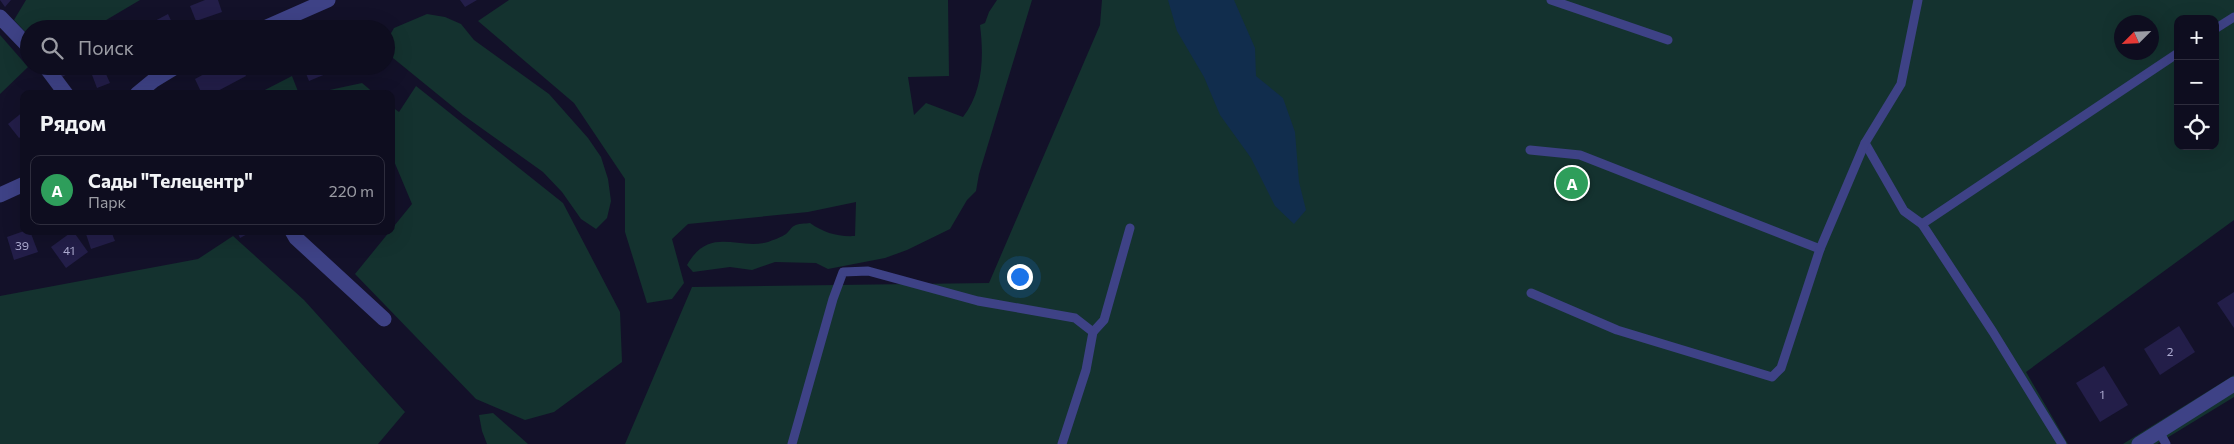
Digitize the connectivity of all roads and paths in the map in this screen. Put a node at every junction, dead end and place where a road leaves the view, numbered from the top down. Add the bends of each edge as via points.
1 (328, 0) edge
2 (1551, 0) edge
3 (1918, 0) edge
4 (0, 17) edge
5 (2234, 17) edge
6 (282, 20) edge
7 (2219, 26) edge
8 (20, 38) edge
9 (1668, 40) dead end
10 (2174, 56) edge
11 (52, 75) edge
12 (162, 75) edge
13 (63, 90) edge
14 (142, 90) edge
15 (1865, 143) junction
16 (1530, 150) dead end
17 (20, 186) edge
18 (0, 195) edge
19 (1922, 224) junction
20 (1130, 228) dead end
21 (294, 235) edge
22 (1820, 249) junction
23 (1531, 293) dead end
24 (384, 318) dead end
25 (1093, 332) junction
26 (2234, 384) edge
27 (2162, 438) edge
28 (792, 444) edge
29 (1062, 444) edge
30 (2062, 444) edge
31 (2139, 444) edge

1 - 6 street
2 - 9 lane
3 - 15 lane via 1901,84
4 - 8 street
5 - 7 lane
10 - 19 lane
11 - 13 street
12 - 14 street
15 - 19 lane via 1904,211
15 - 22 lane
16 - 22 lane via 1580,155
17 - 18 street
19 - 30 lane
20 - 25 lane via 1104,320
21 - 24 street
22 - 23 lane via 1781,368 1772,377 1617,330
25 - 28 lane via 1075,318 978,301 868,271 843,272 832,299
25 - 29 lane via 1086,370
26 - 27 street
27 - 31 street

